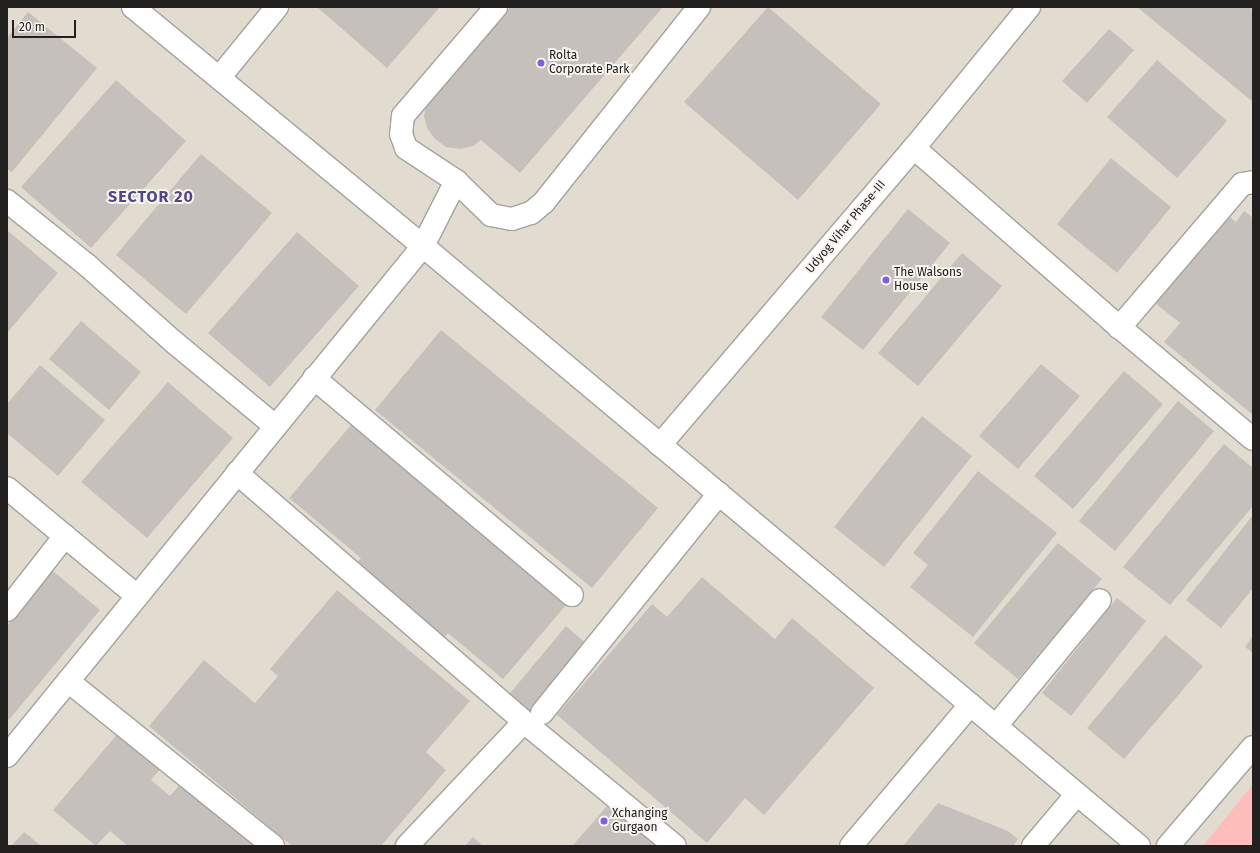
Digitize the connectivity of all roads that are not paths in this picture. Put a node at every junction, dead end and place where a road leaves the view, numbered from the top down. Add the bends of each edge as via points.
1 (133, 7) edge
2 (277, 7) edge
3 (496, 7) edge
4 (699, 7) edge
5 (1029, 7) edge
6 (219, 78) junction
7 (914, 148) junction
8 (456, 180) junction
9 (1253, 182) edge
10 (7, 201) edge
11 (422, 246) junction
12 (1119, 328) junction
13 (314, 378) junction
14 (275, 426) junction
15 (1253, 439) edge
16 (660, 445) junction
17 (237, 473) junction
18 (7, 488) edge
19 (719, 494) junction
20 (66, 536) junction
21 (572, 595) dead end
22 (137, 596) junction
23 (1100, 600) dead end
24 (7, 610) edge
25 (68, 681) junction
26 (970, 705) junction
27 (533, 718) junction
28 (996, 726) junction
29 (1253, 748) edge
30 (7, 756) edge
31 (1077, 794) junction
32 (273, 846) edge
33 (407, 846) edge
34 (675, 846) edge
35 (851, 846) edge
36 (1033, 846) edge
37 (1139, 846) edge
38 (1168, 846) edge

1 - 6 lane
2 - 6 lane
3 - 8 lane via 403,116 401,134 406,148
4 - 8 lane via 544,202 531,213 512,219 491,215
5 - 7 lane, Udyog Vihar Phase-III
6 - 11 lane
7 - 12 lane
7 - 16 lane, Udyog Vihar Phase-III
8 - 11 lane
9 - 12 lane via 1242,184
10 - 14 lane via 88,266
11 - 13 lane
11 - 16 lane
12 - 15 lane
13 - 14 lane
13 - 21 lane
14 - 17 lane
16 - 19 lane
17 - 22 lane
17 - 27 lane
18 - 20 lane
19 - 26 lane
19 - 27 lane
20 - 22 lane
20 - 24 lane
22 - 25 lane
23 - 28 lane
25 - 30 lane
25 - 32 lane
26 - 28 lane
26 - 35 lane
27 - 33 lane
27 - 34 lane
28 - 31 lane
29 - 38 lane
31 - 36 lane
31 - 37 lane

